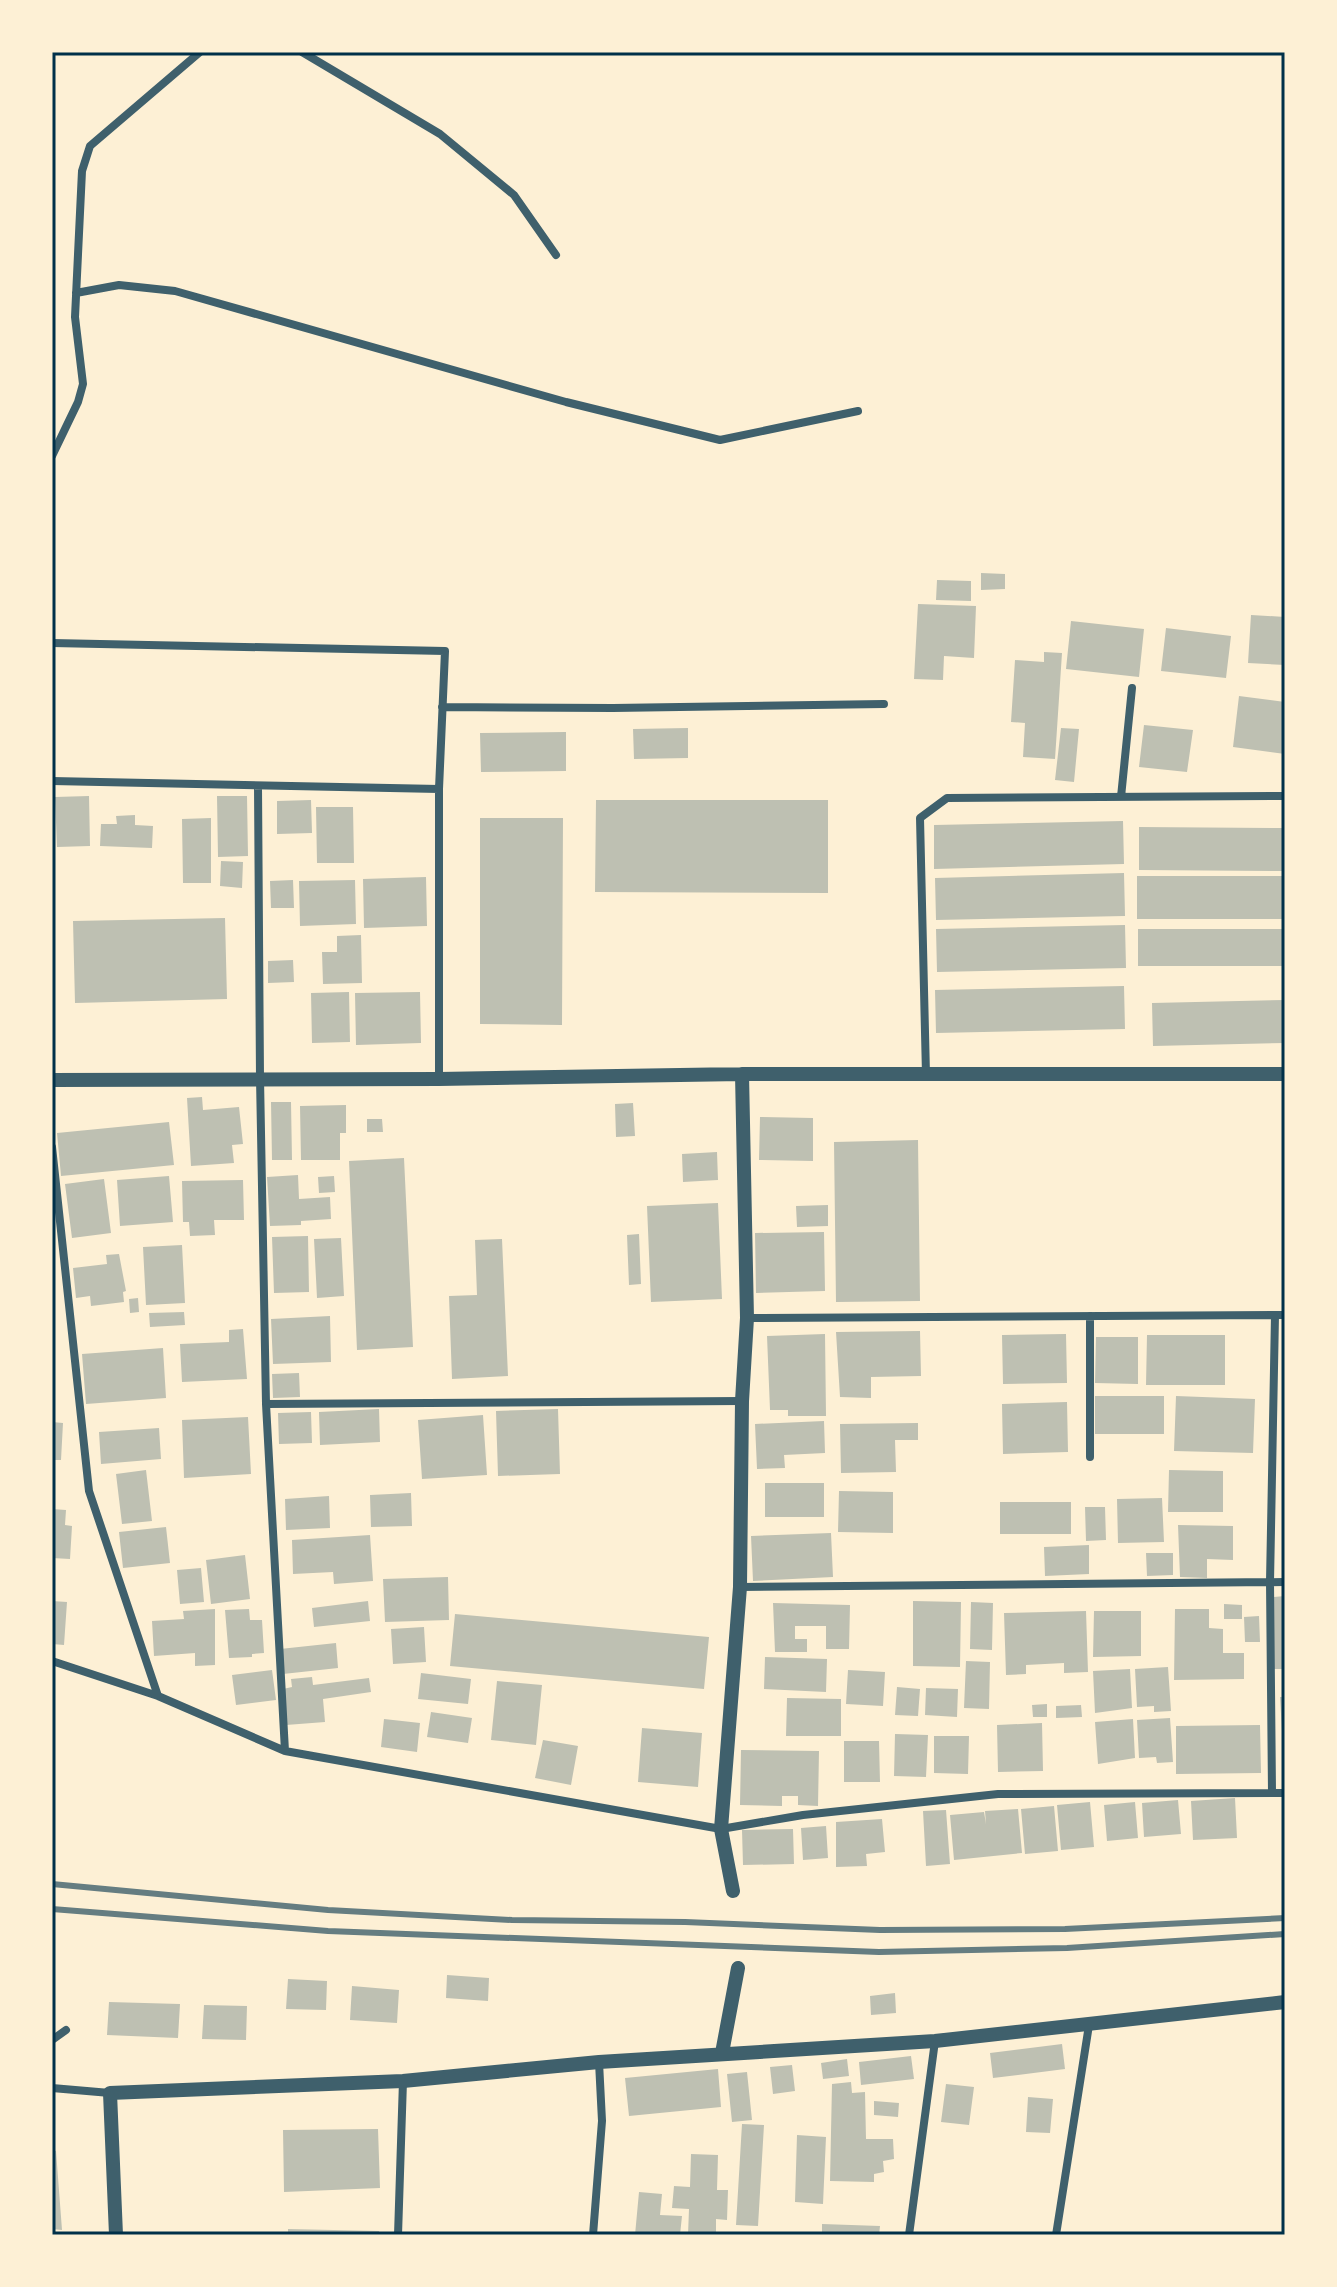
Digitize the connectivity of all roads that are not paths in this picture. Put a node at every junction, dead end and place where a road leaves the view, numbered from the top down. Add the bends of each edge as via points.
1 (200, 52) edge
2 (302, 52) edge
3 (556, 255) dead end
4 (76, 293) junction
5 (858, 411) dead end
6 (52, 456) edge
7 (52, 643) edge
8 (1132, 688) dead end
9 (884, 704) dead end
10 (442, 707) junction
11 (52, 781) edge
12 (258, 786) junction
13 (439, 789) junction
14 (1285, 796) edge
15 (1121, 797) junction
16 (742, 1074) junction
17 (1285, 1074) edge
18 (926, 1075) junction
19 (260, 1078) junction
20 (439, 1079) junction
21 (52, 1080) edge
22 (52, 1147) edge
23 (1275, 1315) junction
24 (1285, 1315) edge
25 (1090, 1316) junction
26 (747, 1318) junction
27 (742, 1401) junction
28 (266, 1404) junction
29 (1273, 1411) junction
30 (1285, 1411) edge
31 (1090, 1457) dead end
32 (1270, 1582) junction
33 (1285, 1582) edge
34 (740, 1587) junction
35 (52, 1661) edge
36 (158, 1696) junction
37 (285, 1751) junction
38 (1272, 1793) junction
39 (1285, 1793) edge
40 (721, 1829) junction
41 (733, 1891) dead end
42 (738, 1968) dead end
43 (1285, 2002) edge
44 (1089, 2025) junction
45 (66, 2030) dead end
46 (52, 2040) edge
47 (935, 2041) junction
48 (722, 2053) junction
49 (599, 2062) junction
50 (403, 2081) junction
51 (52, 2088) edge
52 (110, 2093) junction
53 (116, 2235) edge
54 (398, 2235) edge
55 (593, 2235) edge
56 (909, 2235) edge
57 (1056, 2235) edge

1 - 4 street via 90,146 82,171
2 - 3 street via 440,134 514,195
4 - 5 street via 119,285 175,291 720,440
4 - 6 street via 83,384
7 - 10 street via 445,651
8 - 15 street
9 - 10 street
10 - 13 street
11 - 12 street
12 - 13 street
12 - 19 street
13 - 20 street
14 - 15 street
15 - 18 street via 947,798 920,818
16 - 18 street
16 - 20 street
16 - 26 street
17 - 18 street
19 - 20 street
19 - 21 street
19 - 28 street
22 - 36 street via 89,1491
23 - 24 street
23 - 25 street
23 - 29 street
25 - 26 street
25 - 31 street
26 - 27 street
27 - 28 street
27 - 34 street
28 - 37 street
29 - 30 street
29 - 32 street
32 - 33 street
32 - 34 street
32 - 38 street
34 - 40 street
35 - 36 street
36 - 37 street
37 - 40 street
38 - 39 street
38 - 40 street via 998,1794
40 - 41 street
42 - 48 street
43 - 44 street
44 - 47 street
44 - 57 street
45 - 46 street
47 - 48 street
47 - 56 street
48 - 49 street
49 - 50 street
49 - 55 street via 602,2121
50 - 52 street
50 - 54 street
51 - 52 street
52 - 53 street

